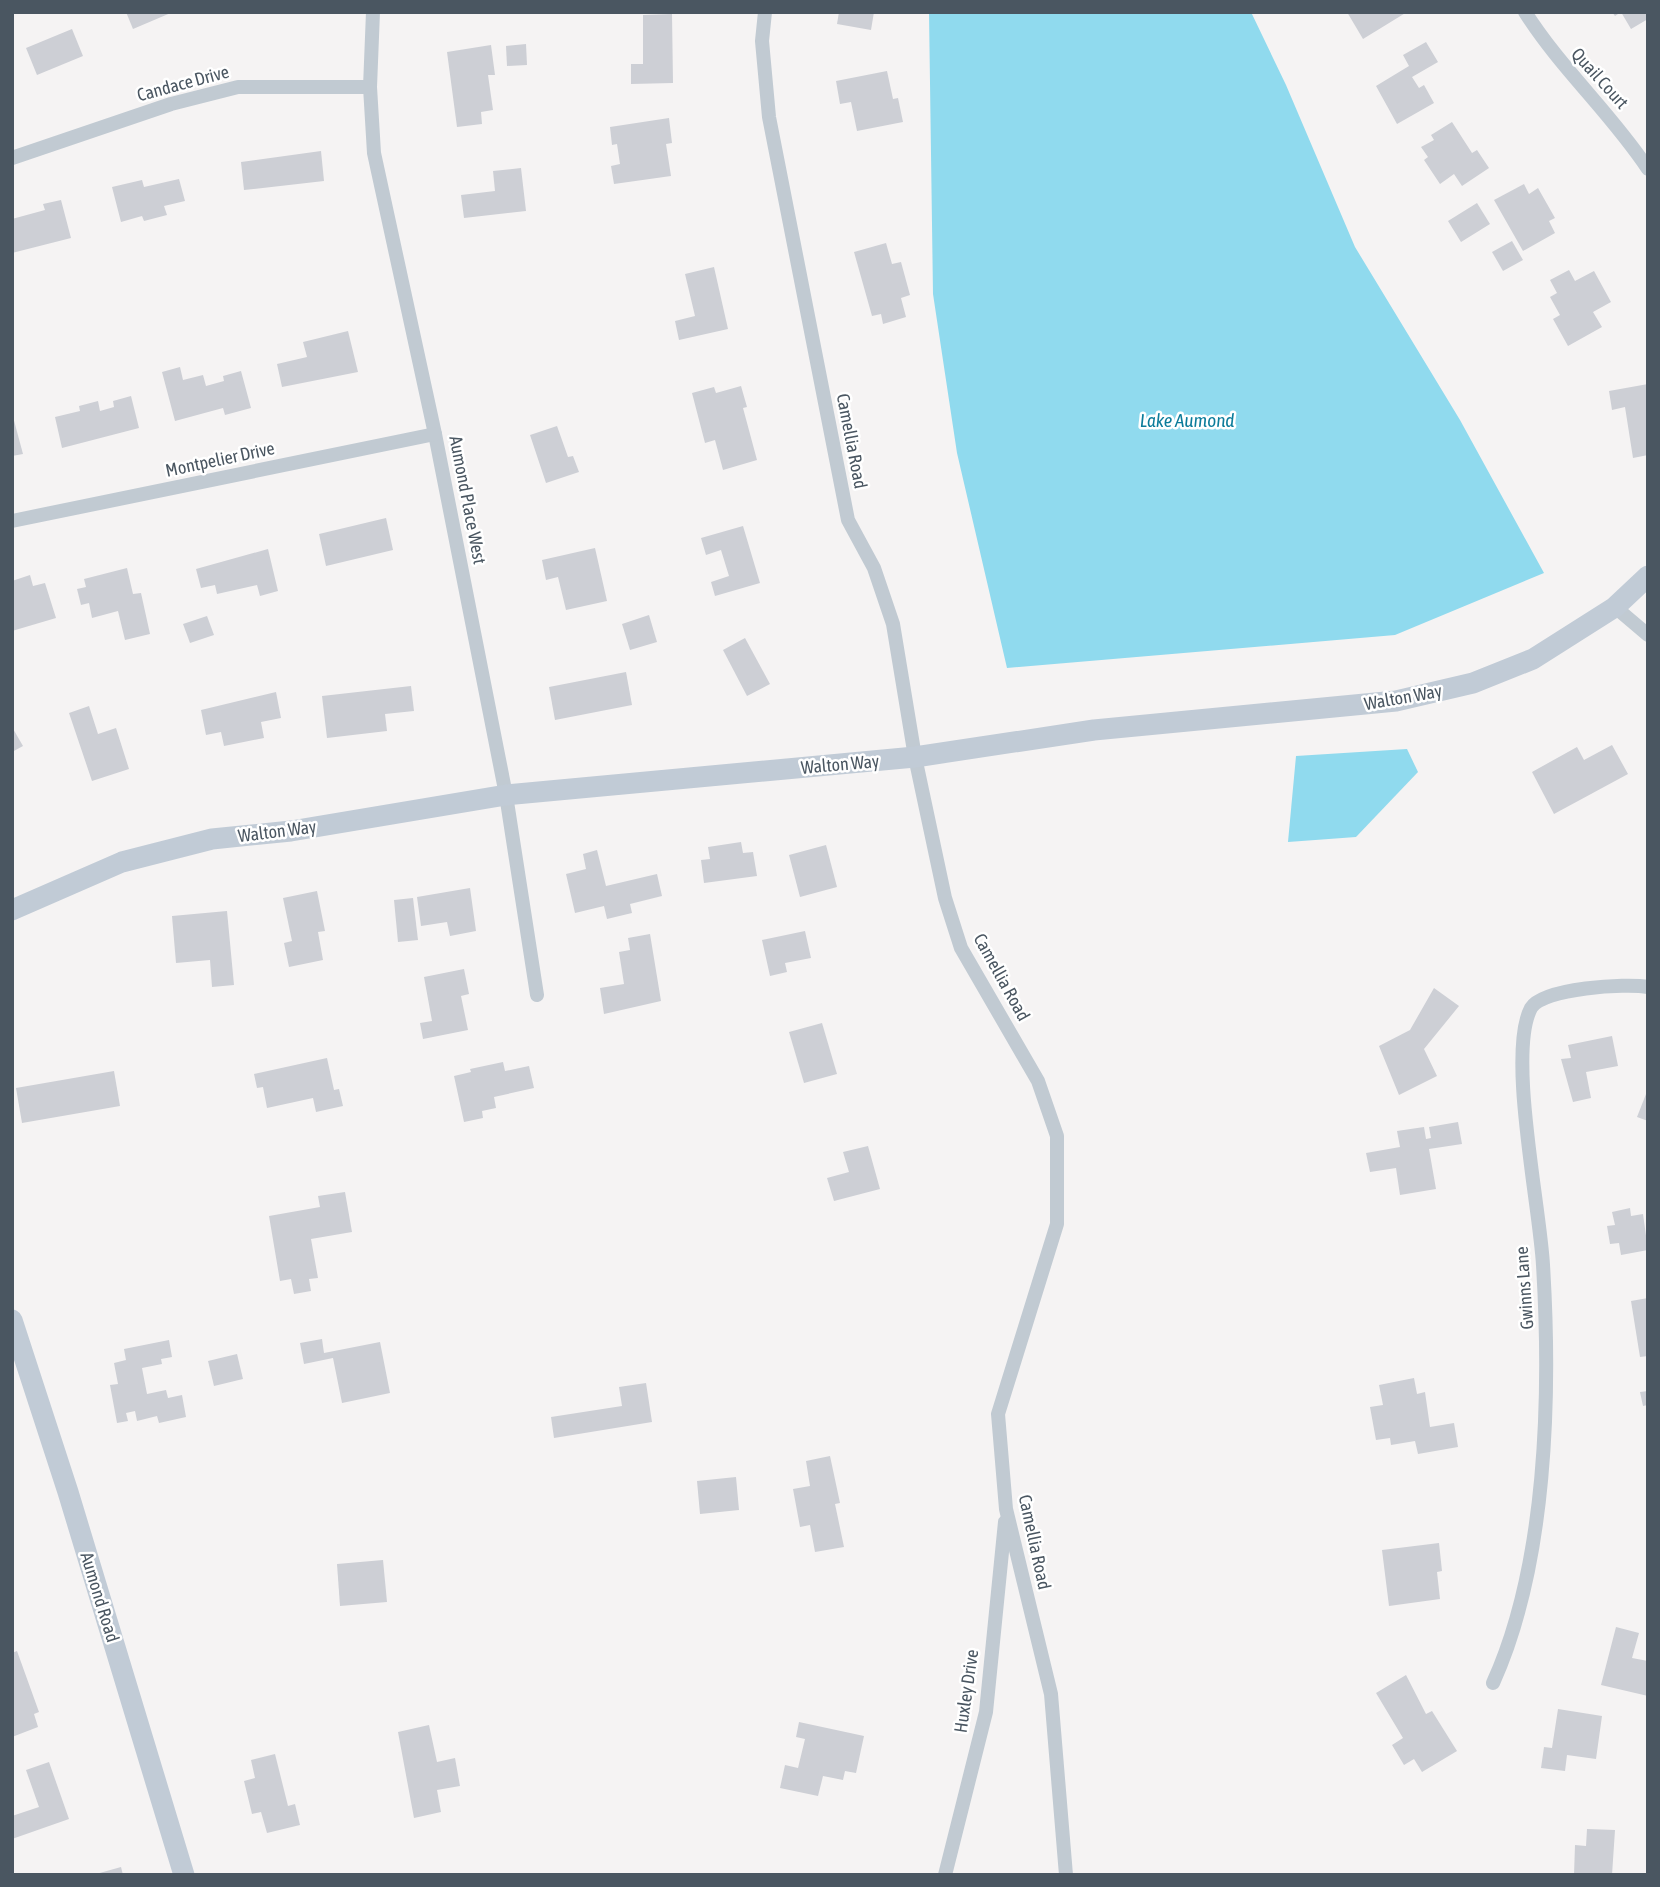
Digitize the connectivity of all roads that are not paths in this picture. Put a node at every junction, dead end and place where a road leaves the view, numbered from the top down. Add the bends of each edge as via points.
1 (373, 12) edge
2 (765, 12) edge
3 (1525, 12) edge
4 (370, 87) junction
5 (12, 158) edge
6 (1648, 169) edge
7 (435, 434) junction
8 (12, 522) edge
9 (1648, 576) edge
10 (1615, 607) junction
11 (1648, 635) edge
12 (915, 757) junction
13 (506, 795) junction
14 (12, 910) edge
15 (1648, 986) edge
16 (537, 995) dead end
17 (12, 1320) edge
18 (16, 1346) edge
19 (1006, 1509) junction
20 (1493, 1683) dead end
21 (184, 1875) edge
22 (945, 1875) edge
23 (1066, 1875) edge

1 - 4 street, Aumond Place West
2 - 12 street, Camellia Road via 762,41 769,117 848,520 874,568 893,624
3 - 6 street, Quail Court via 1547,47 1623,133
4 - 5 street, Candace Drive via 238,87 171,104
4 - 7 street, Aumond Place West via 374,153
7 - 8 street, Montpelier Drive
7 - 13 street, Aumond Place West
9 - 10 main road, Walton Way
10 - 11 street
10 - 12 main road, Walton Way via 1533,659 1473,683 1396,701 1094,730
12 - 13 main road, Walton Way
12 - 19 street, Camellia Road via 945,898 961,948 1038,1081 1057,1136 1057,1224 998,1413
13 - 14 main road, Walton Way via 291,831 212,839 122,862
13 - 16 street, Aumond Place West
15 - 20 street, Gwinns Lane via 1551,994 1533,1005 1525,1022 1520,1059 1543,1262 1546,1433 1514,1630
17 - 18 main road, Aumond Road
18 - 21 main road, Aumond Road via 68,1492
19 - 22 street, Huxley Drive via 985,1712
19 - 23 street, Camellia Road via 1051,1694

